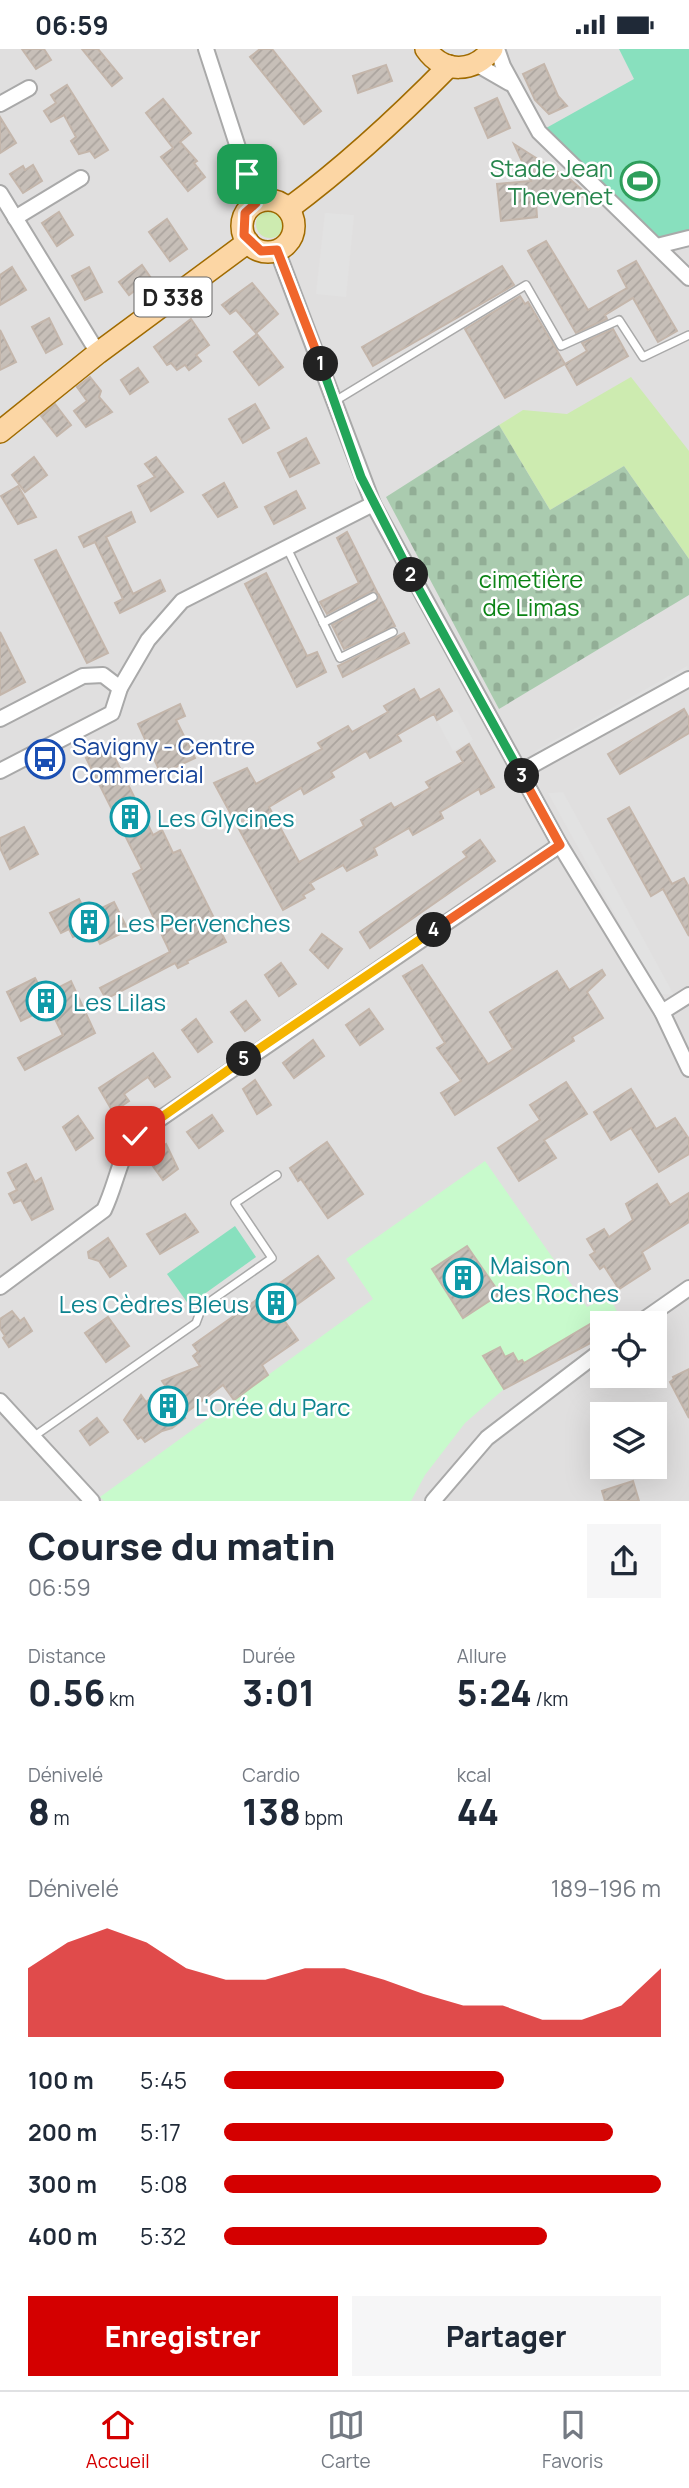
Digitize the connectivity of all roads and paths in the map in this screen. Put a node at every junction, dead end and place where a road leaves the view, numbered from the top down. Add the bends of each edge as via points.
1 (206, 49) edge
2 (425, 49) edge
3 (495, 49) edge
4 (476, 64) junction
5 (449, 67) junction
6 (513, 86) junction
7 (29, 88) dead end
8 (413, 101) junction
9 (0, 104) edge
10 (81, 178) dead end
11 (0, 193) edge
12 (256, 203) junction
13 (288, 209) junction
14 (15, 218) junction
15 (689, 238) edge
16 (248, 242) junction
17 (657, 246) junction
18 (277, 250) junction
19 (689, 278) edge
20 (689, 335) edge
21 (98, 353) junction
22 (335, 401) junction
23 (0, 432) edge
24 (373, 504) junction
25 (287, 548) junction
26 (373, 597) dead end
27 (323, 623) junction
28 (393, 632) dead end
29 (689, 679) edge
30 (120, 688) junction
31 (0, 719) edge
32 (0, 771) edge
33 (520, 772) junction
34 (560, 845) junction
35 (689, 995) edge
36 (662, 1012) junction
37 (689, 1069) edge
38 (277, 1175) dead end
39 (0, 1287) edge
40 (689, 1288) edge
41 (656, 1311) edge
42 (590, 1359) edge
43 (0, 1401) edge
44 (33, 1437) junction
45 (92, 1501) edge
46 (433, 1501) edge

1 - 12 street
2 - 5 main road
2 - 8 main road
3 - 4 main road
3 - 6 street
4 - 5 main road
4 - 6 street
5 - 8 main road
6 - 17 street via 539,132
7 - 9 street
8 - 13 main road
10 - 14 street
11 - 14 street
12 - 13 main road via 273,200
12 - 16 main road via 243,220
13 - 18 main road via 293,232
14 - 21 street
15 - 17 street
16 - 18 main road via 261,251
16 - 21 main road, D 338
17 - 19 street
18 - 22 street
20 - 22 lane via 643,357 619,320 561,346 526,285
21 - 23 main road, D 338
22 - 24 street
24 - 25 street
24 - 33 street
25 - 27 lane
25 - 30 street via 182,601 148,640
26 - 27 lane
27 - 28 lane via 340,658
29 - 33 street
30 - 31 street via 103,675 83,676
30 - 32 street via 112,713
33 - 34 street
34 - 36 street
34 - 39 street via 135,1136 124,1152 104,1210
35 - 36 street
36 - 37 street
38 - 44 lane via 235,1203 272,1258 202,1307 197,1323
40 - 41 street
42 - 46 street via 488,1438
43 - 44 street
44 - 45 street

